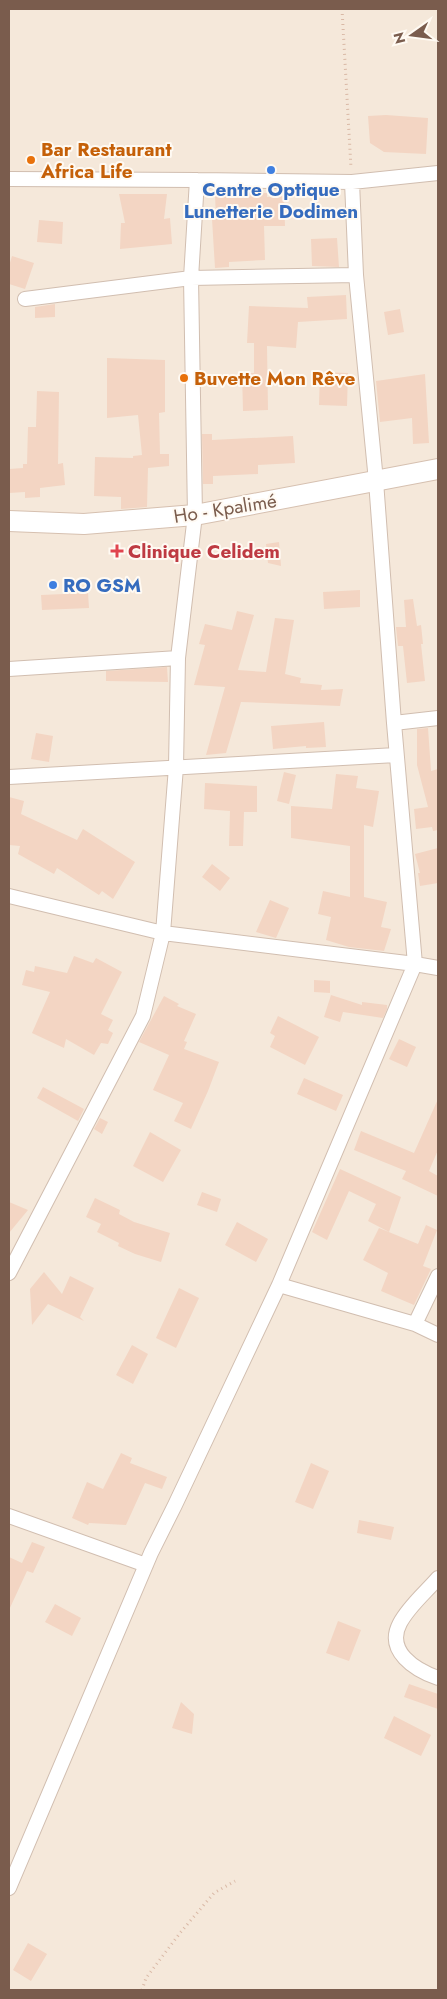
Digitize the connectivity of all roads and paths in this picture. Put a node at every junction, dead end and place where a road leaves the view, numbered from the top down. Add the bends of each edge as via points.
1 (342, 9) edge
2 (438, 173) edge
3 (9, 180) edge
4 (197, 180) junction
5 (352, 182) junction
6 (356, 275) junction
7 (191, 278) junction
8 (25, 300) dead end
9 (438, 469) edge
10 (376, 481) junction
11 (195, 515) junction
12 (9, 521) edge
13 (178, 658) junction
14 (9, 669) edge
15 (438, 718) edge
16 (394, 723) junction
17 (396, 755) junction
18 (176, 768) junction
19 (9, 777) edge
20 (9, 896) edge
21 (163, 933) junction
22 (415, 964) junction
23 (438, 968) edge
24 (9, 1273) edge
25 (438, 1276) edge
26 (279, 1285) junction
27 (415, 1324) junction
28 (438, 1335) edge
29 (9, 1516) edge
30 (146, 1565) junction
31 (438, 1578) edge
32 (438, 1678) edge
33 (13, 1862) edge
34 (235, 1881) dead end
35 (9, 1888) edge
36 (142, 1990) edge

1 - 5 path
2 - 5 street
3 - 4 street
4 - 5 street
4 - 7 street
5 - 6 street
6 - 7 street
6 - 10 street
7 - 8 street
7 - 11 street
9 - 10 main road, Ho - Kpalimé
10 - 11 main road, Ho - Kpalimé
10 - 16 street
11 - 12 main road, Ho - Kpalimé via 84,524
11 - 13 street
13 - 14 street
13 - 18 street
15 - 16 street
16 - 17 street
17 - 18 street
17 - 22 street
18 - 19 street
18 - 21 street
20 - 21 street
21 - 22 street
21 - 24 street via 143,1016
22 - 23 street
22 - 26 street
25 - 27 street
26 - 27 street
26 - 30 street
27 - 28 street
29 - 30 street
30 - 33 street
31 - 32 street via 401,1621 396,1633 398,1650 408,1663
33 - 35 street
34 - 36 path via 214,1893 146,1978

